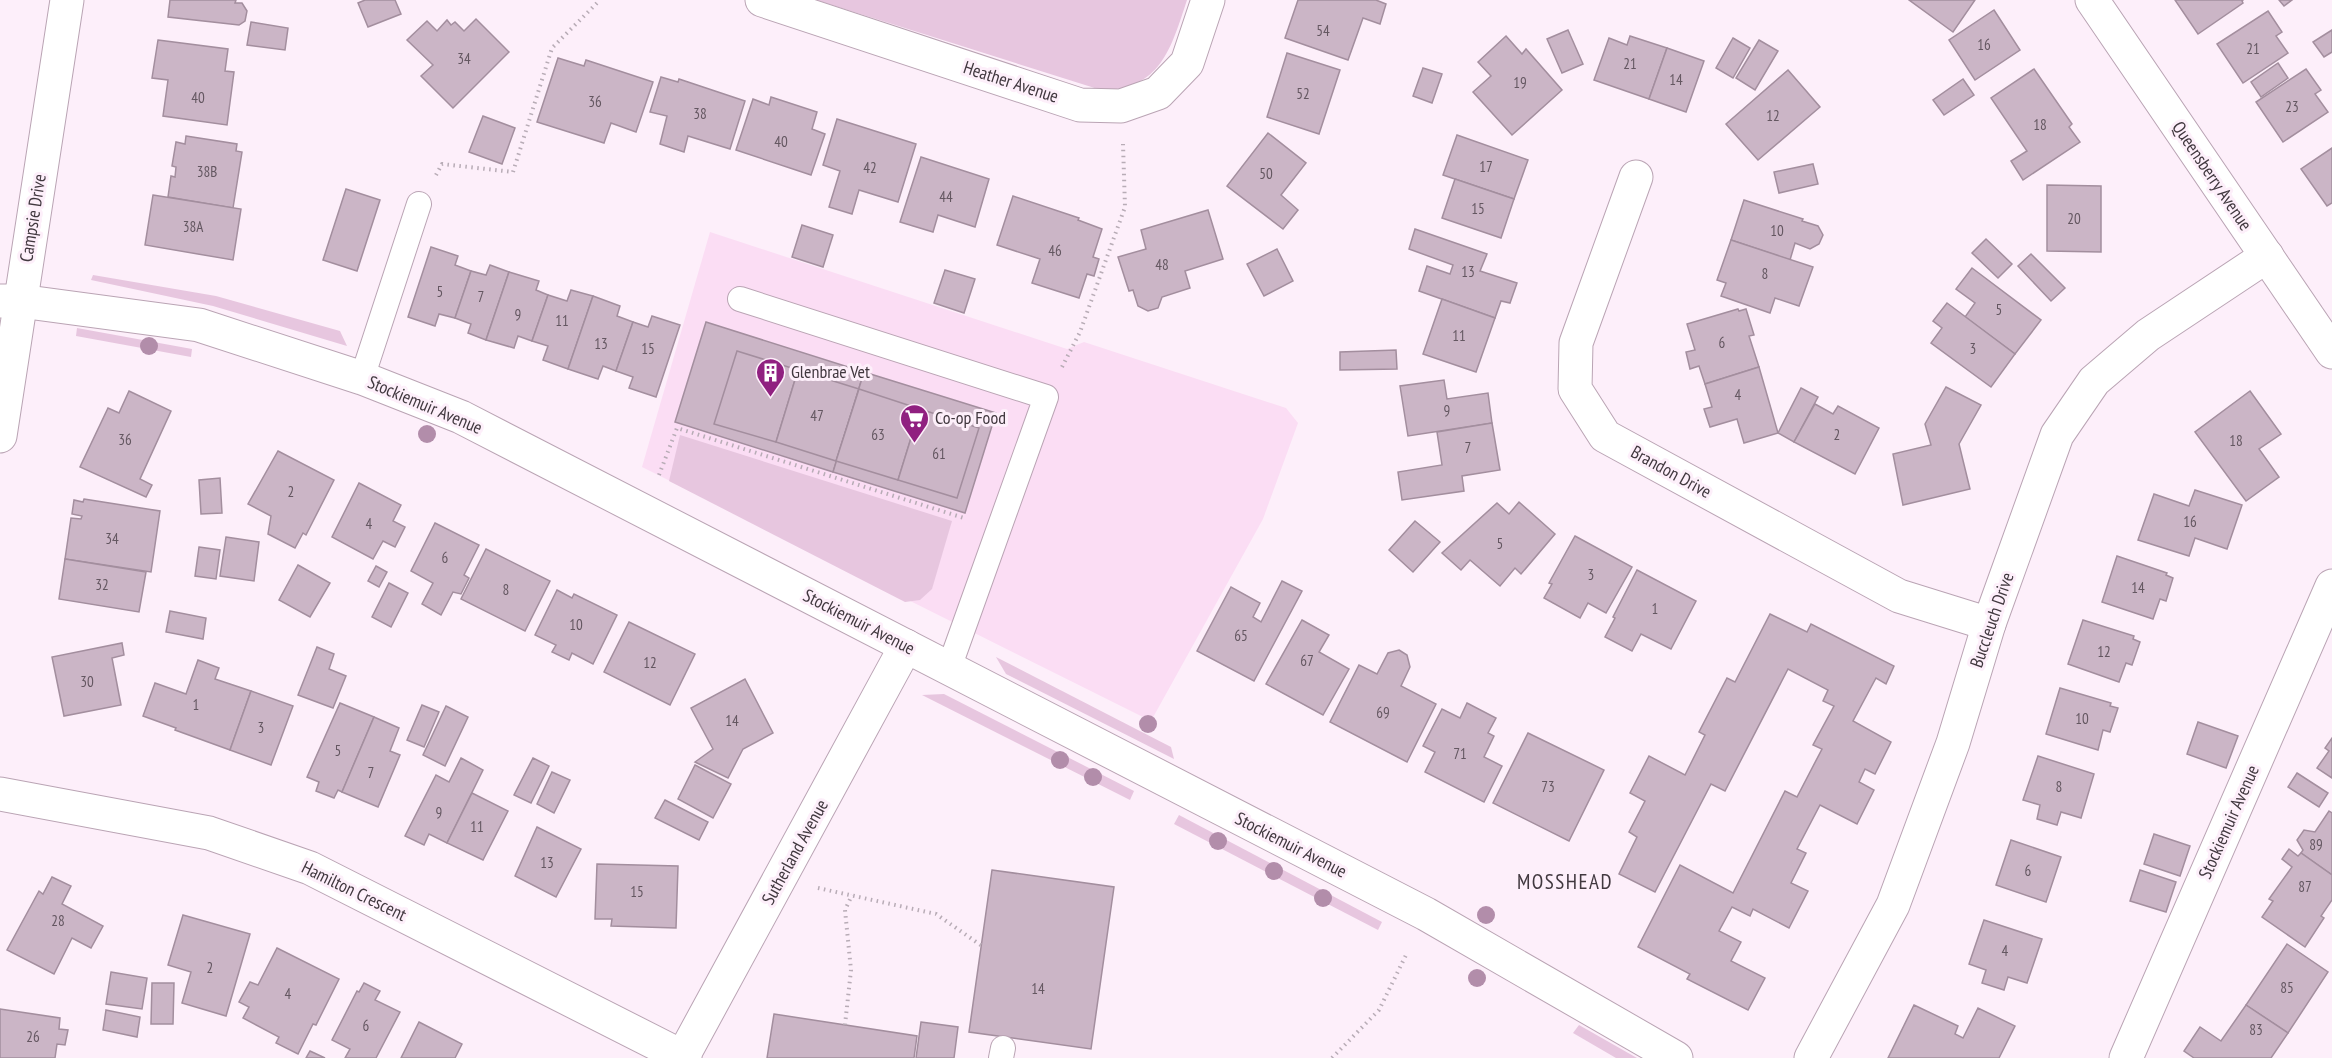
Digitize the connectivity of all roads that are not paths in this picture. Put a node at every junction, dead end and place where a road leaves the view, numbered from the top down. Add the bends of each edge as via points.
1 (67, 0) edge
2 (762, 0) edge
3 (1208, 0) edge
4 (2092, 0) edge
5 (1636, 177) dead end
6 (419, 204) road end
7 (2267, 256) junction
8 (740, 299) dead end
9 (10, 301) edge
10 (2332, 352) edge
11 (362, 378) junction
12 (0, 436) edge
13 (2332, 586) edge
14 (1989, 624) junction
15 (906, 646) junction
16 (950, 668) junction
17 (0, 794) edge
18 (684, 1057) edge
19 (1676, 1058) edge
20 (1811, 1058) edge
21 (2126, 1058) edge

1 - 9 street, Campsie Drive
2 - 3 street, Heather Avenue via 1080,105 1121,106 1158,93 1187,63
4 - 7 street, Queensberry Avenue
5 - 14 street, Brandon Drive via 1576,344 1575,389 1605,436 1899,596
6 - 11 lane
7 - 10 street, Queensberry Avenue
7 - 14 street, Buccleuch Drive via 2148,335 2094,381 2057,435
8 - 16 lane via 1046,397
9 - 11 street, Stockiemuir Avenue via 199,325
9 - 12 street, Campsie Drive
11 - 15 street, Stockiemuir Avenue via 461,417
13 - 21 street, Stockiemuir Avenue
14 - 20 street, Buccleuch Drive via 1953,743 1893,905
15 - 16 street, Stockiemuir Avenue
15 - 18 street, Sutherland Avenue
16 - 19 street, Stockiemuir Avenue via 1425,914
17 - 18 street, Hamilton Crescent via 208,833 310,868

